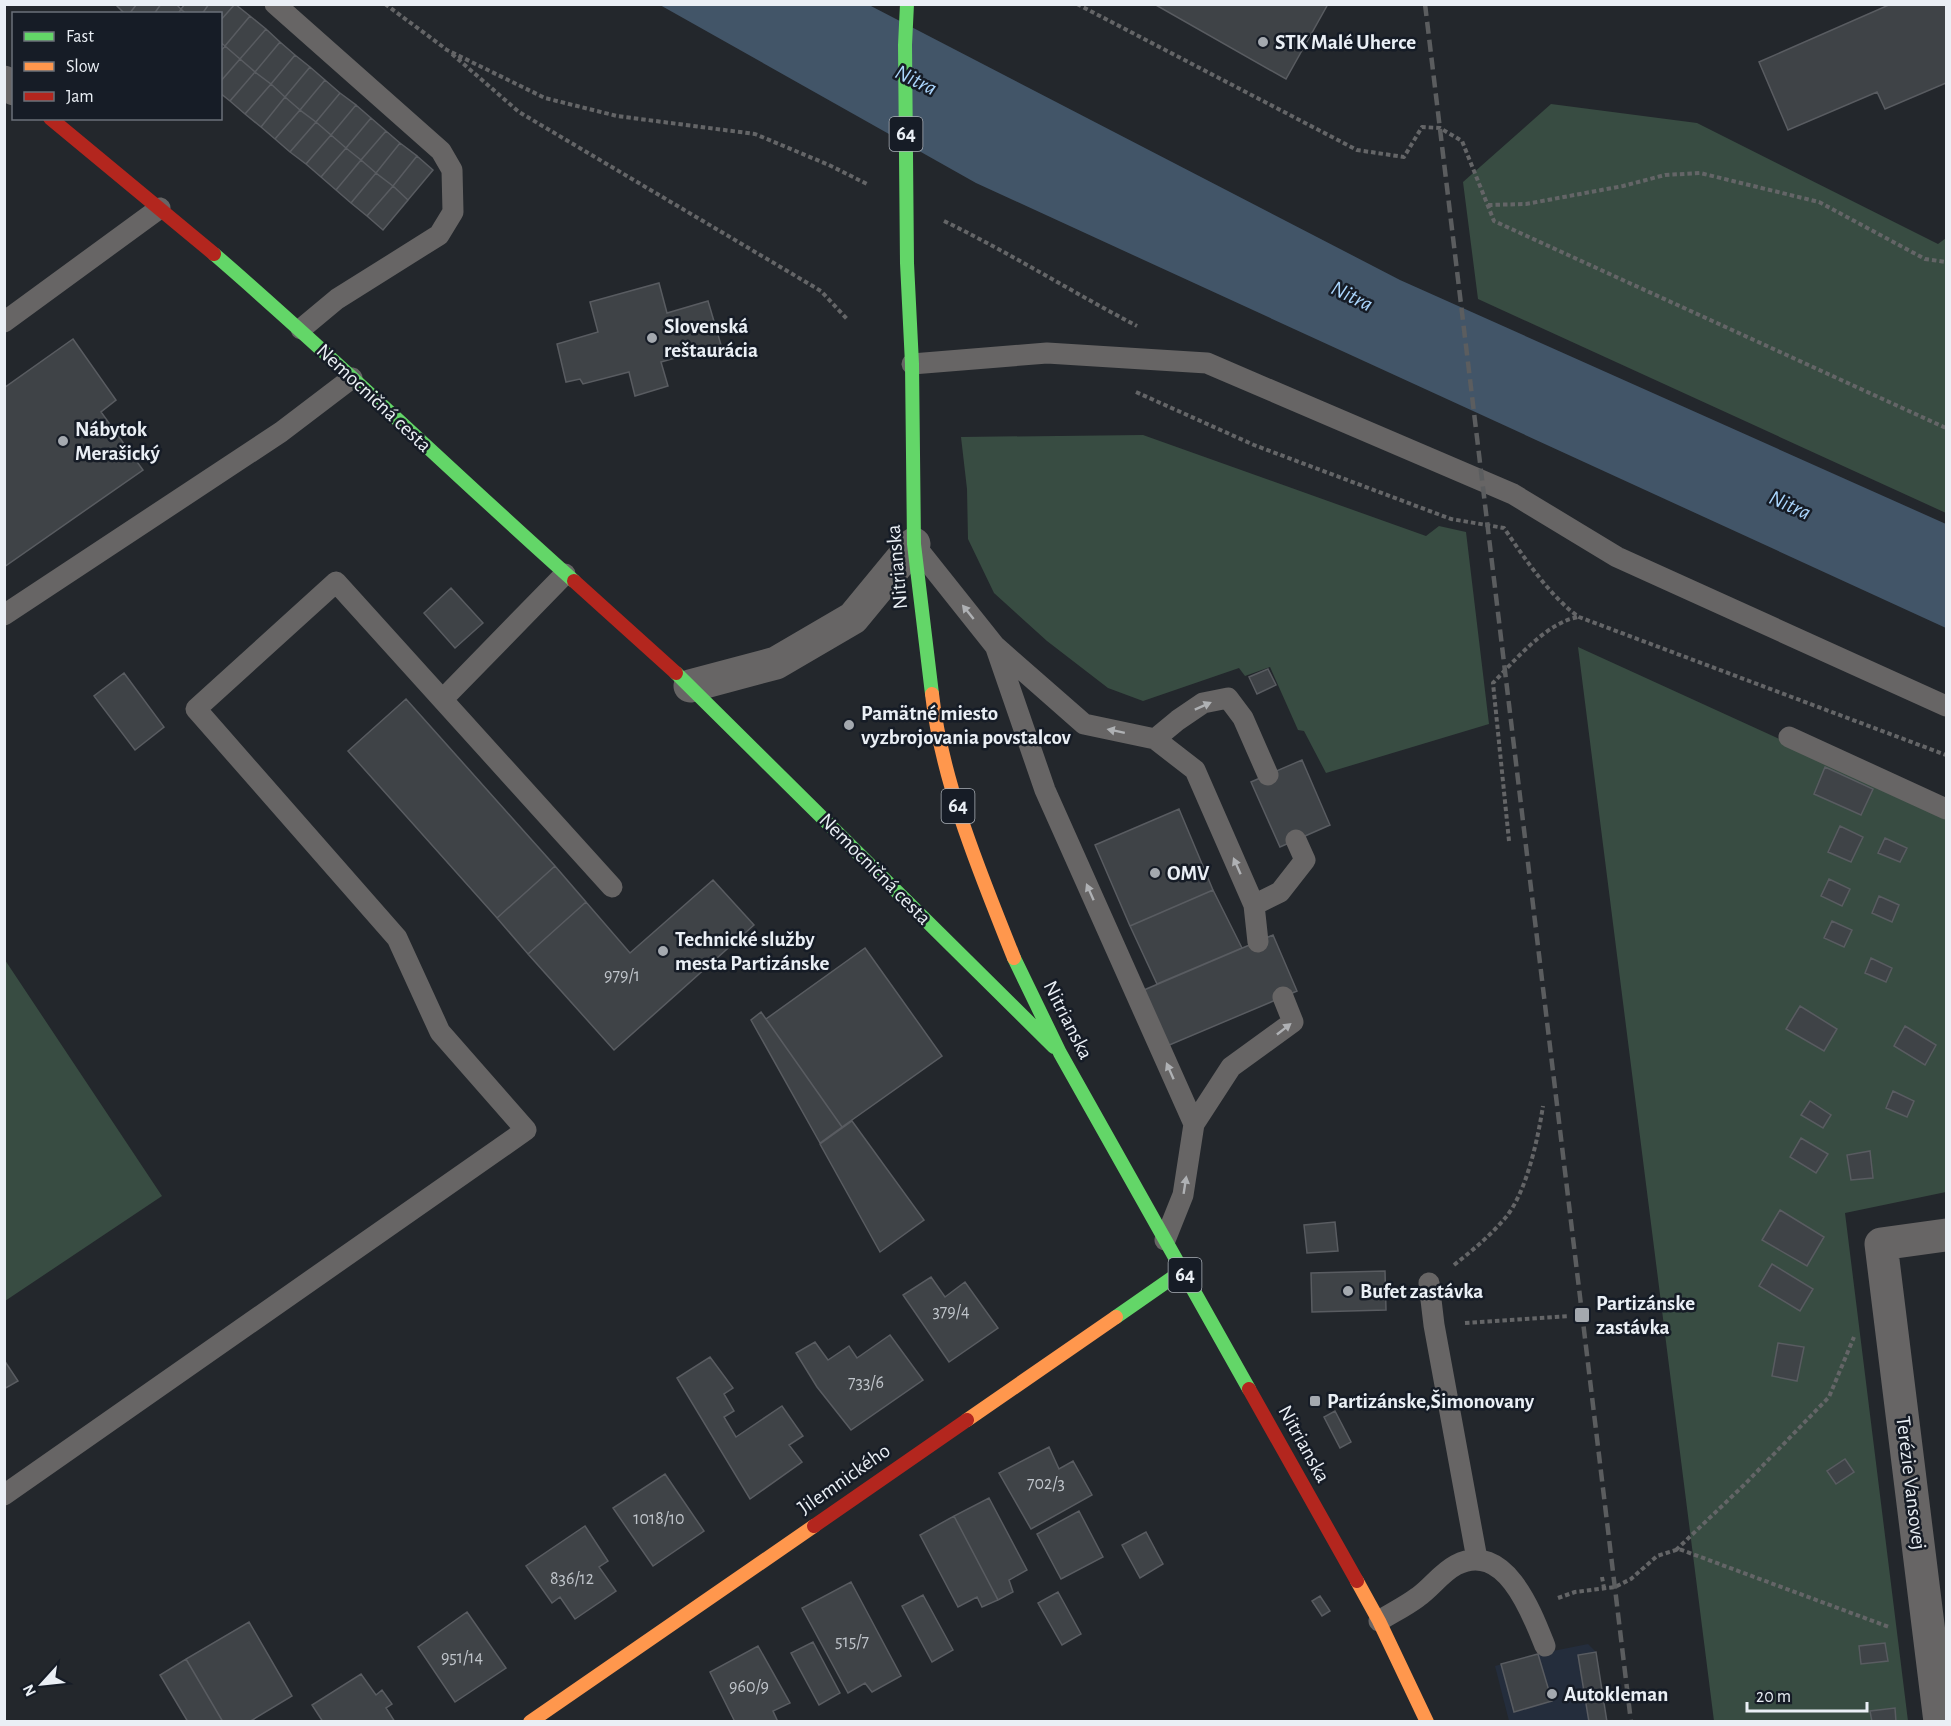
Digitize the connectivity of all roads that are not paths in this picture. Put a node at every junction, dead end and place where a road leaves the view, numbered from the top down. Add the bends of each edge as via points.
1 (276, 4) edge
2 (907, 4) edge
3 (52, 120) edge
4 (160, 208) junction
5 (4, 322) edge
6 (300, 329) junction
7 (912, 364) junction
8 (352, 378) junction
9 (914, 544) junction
10 (565, 574) junction
11 (4, 615) edge
12 (995, 646) junction
13 (690, 686) junction
14 (443, 699) junction
15 (1947, 706) edge
16 (1789, 737) dead end
17 (1155, 740) junction
18 (1268, 775) dead end
19 (1947, 808) edge
20 (1296, 840) dead end
21 (612, 886) dead end
22 (1254, 905) junction
23 (1258, 942) dead end
24 (1283, 997) dead end
25 (1060, 1053) junction
26 (1194, 1124) junction
27 (1947, 1234) edge
28 (1165, 1240) junction
29 (1182, 1271) junction
30 (1429, 1283) road end
31 (4, 1495) edge
32 (1477, 1559) junction
33 (1379, 1621) junction
34 (1545, 1646) dead end
35 (530, 1722) edge
36 (1427, 1722) edge
37 (1940, 1722) edge

1 - 6 lane via 441,151 452,170 453,212 439,235 337,299
2 - 7 street, Nitrianska / 64
3 - 4 street, Nemocničná cesta
4 - 5 lane
4 - 6 street, Nemocničná cesta
6 - 8 street, Nemocničná cesta
7 - 9 street, Nitrianska / 64
7 - 15 lane via 1047,353 1207,363 1513,494 1617,557
8 - 10 street, Nemocničná cesta
8 - 11 lane via 281,432
12 -> 9 lane
9 - 13 street via 853,618 776,663
9 - 25 street, Nitrianska / 64 via 934,714 950,778 996,916
10 - 13 street, Nemocničná cesta
10 - 14 lane
17 -> 12 lane via 1084,724
26 -> 12 lane via 1044,790
13 - 25 street, Nemocničná cesta
14 - 21 lane
14 - 31 lane via 336,582 196,709 397,938 440,1032 526,1130
16 - 19 lane
17 -> 18 lane via 1203,703 1228,698 1243,718
22 -> 17 lane via 1195,770
20 - 22 lane via 1305,860 1280,892
22 - 23 lane
26 -> 24 lane via 1231,1066 1293,1022
25 - 28 street, Nitrianska / 64
28 -> 26 lane via 1183,1195
27 - 37 street, Terézie Vansovej via 1881,1244
28 - 29 street, Nitrianska / 64
29 - 33 street, Nitrianska / 64
29 - 35 street, Jilemnického
30 - 32 lane
32 - 33 lane via 1445,1571 1419,1596
32 - 34 lane via 1512,1579 1530,1608
33 - 36 street, Nitrianska / 64

